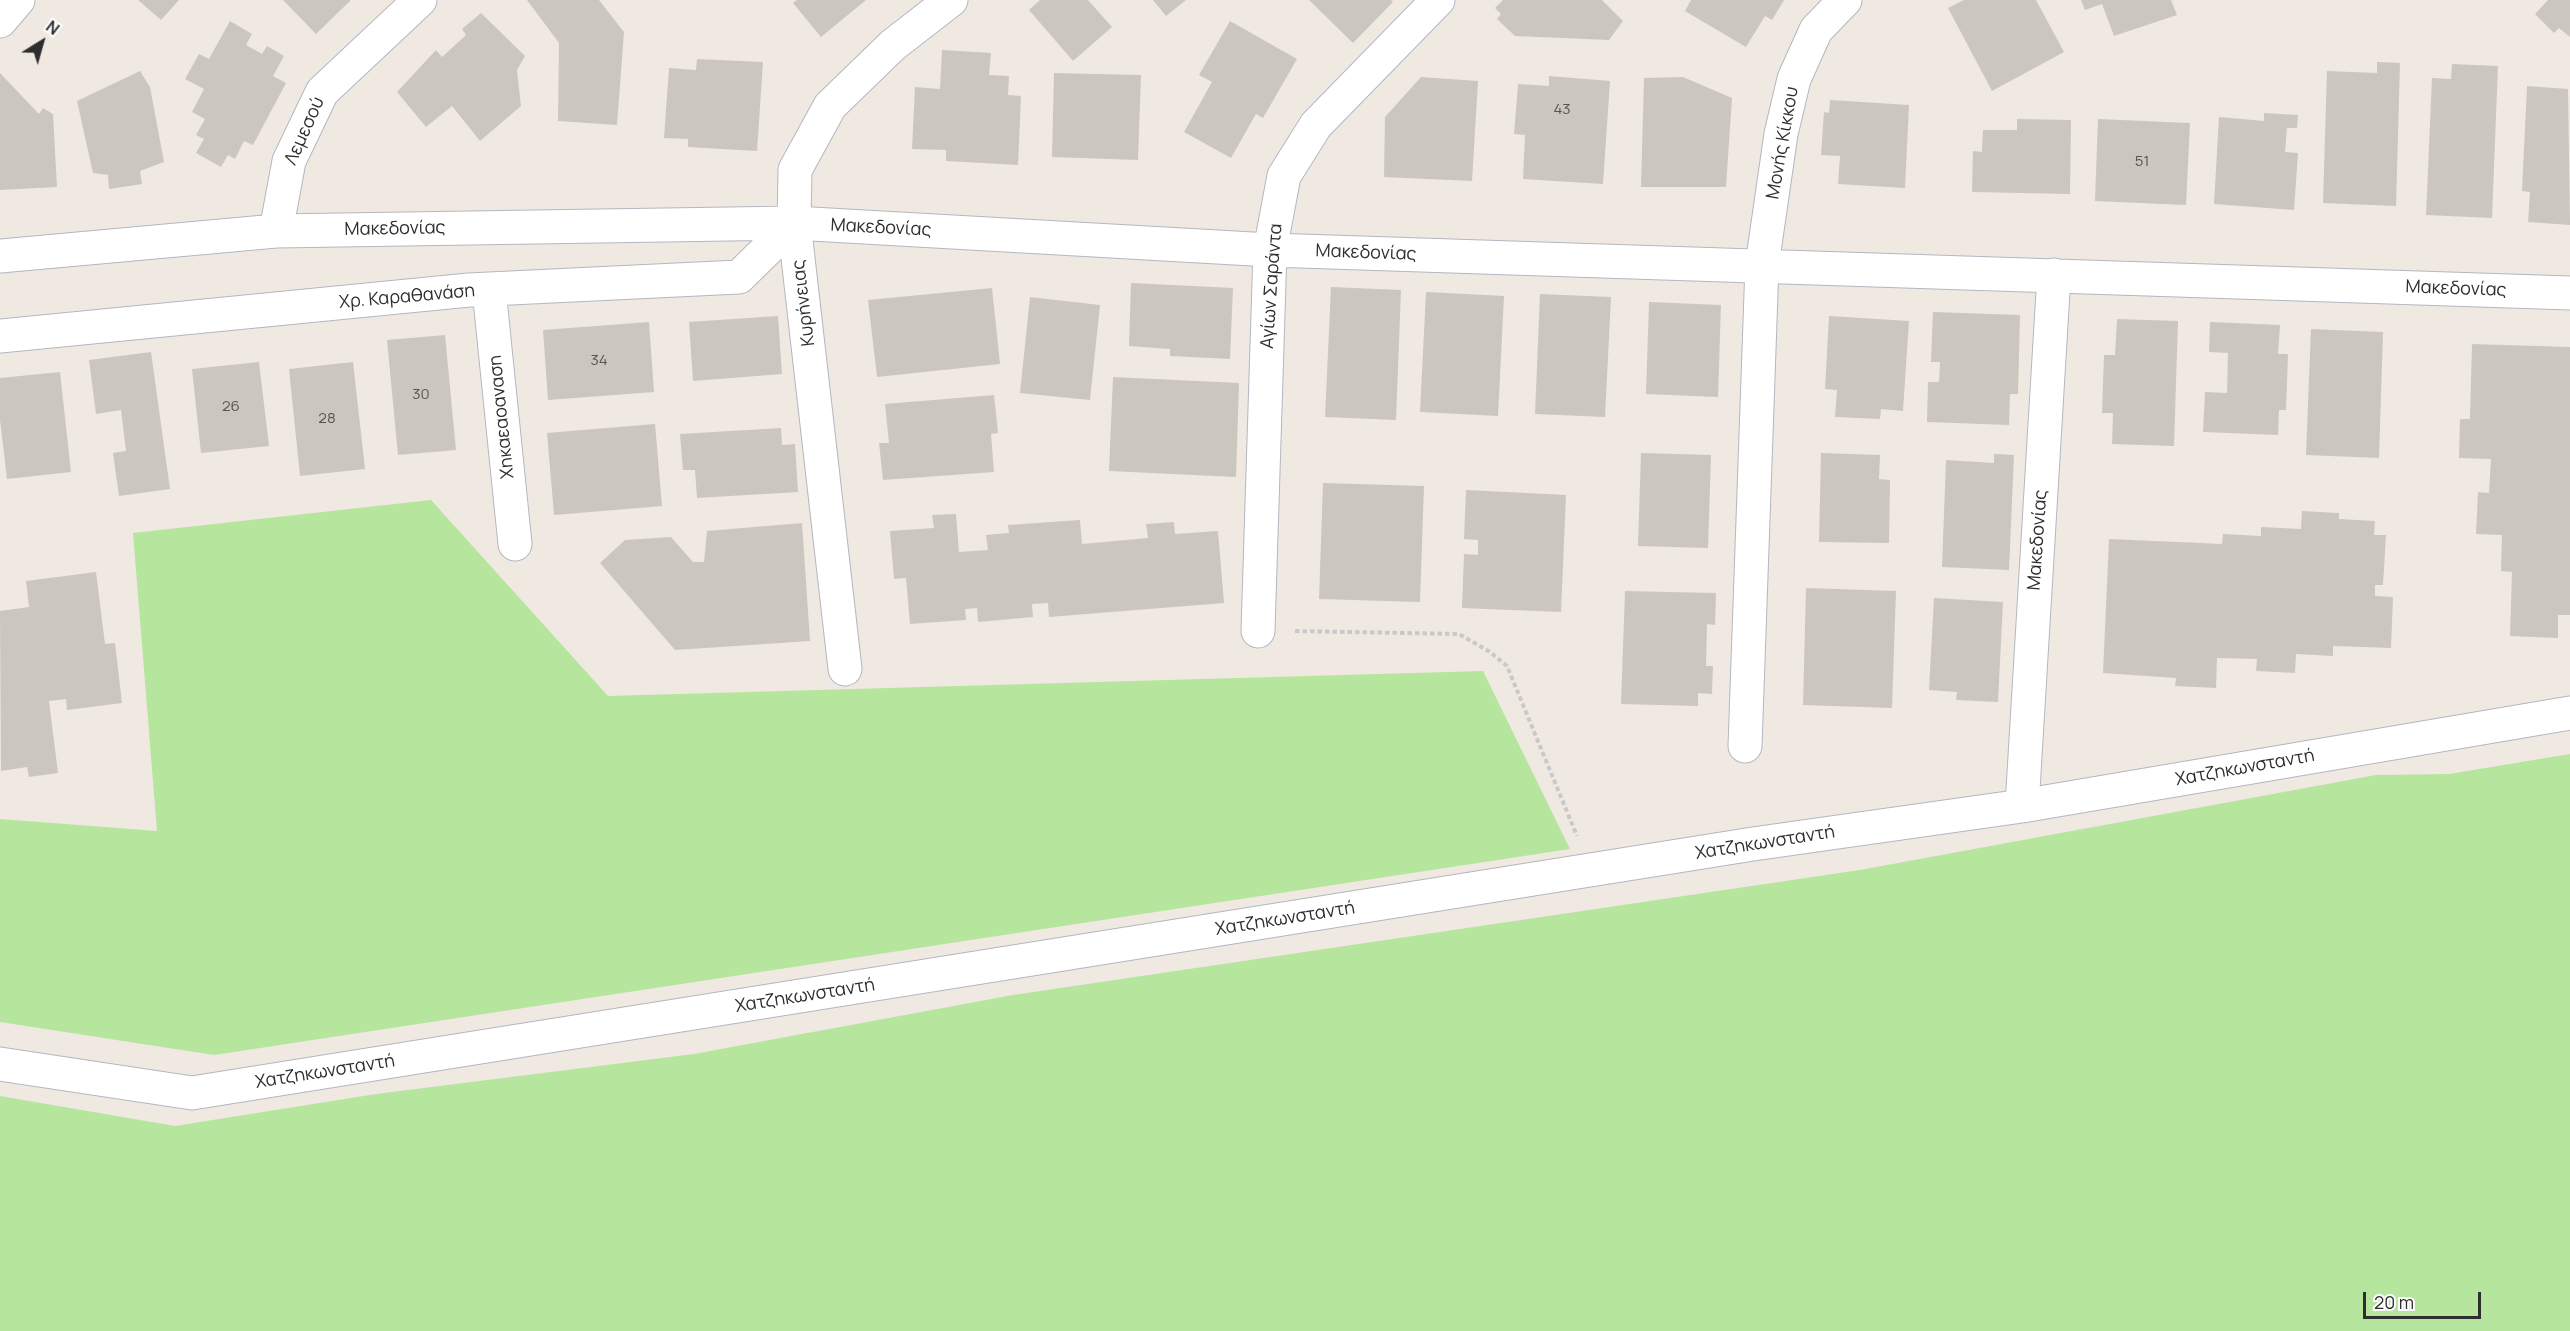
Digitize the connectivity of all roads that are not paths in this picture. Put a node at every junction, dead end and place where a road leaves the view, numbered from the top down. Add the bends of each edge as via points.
1 (18, 0) edge
2 (420, 0) edge
3 (951, 0) edge
4 (1438, 0) edge
5 (1845, 0) edge
6 (0, 21) edge
7 (795, 224) junction
8 (276, 231) junction
9 (1270, 250) junction
10 (0, 256) edge
11 (1762, 265) junction
12 (2055, 275) junction
13 (489, 290) junction
14 (2570, 293) edge
15 (0, 336) edge
16 (515, 544) dead end
17 (1257, 631) road end
18 (845, 669) dead end
19 (2570, 713) edge
20 (1744, 746) dead end
21 (2022, 806) junction
22 (0, 1064) edge

1 - 6 street
2 - 8 street, Λεμεσού via 322,92 289,161
3 - 7 street, Κυρήνειας via 893,45 830,106 795,170
4 - 9 street, Αγίων Σαράντα via 1316,125 1284,176
5 - 11 street, Μονής Κίκκου via 1816,30 1794,79 1781,134
7 - 8 street, Μακεδονίας
7 - 9 street, Μακεδονίας
7 - 13 street, Χρ. Καραθανάση via 739,277
7 - 18 street, Κυρήνειας
8 - 10 street, Μακεδονίας
9 - 11 street, Μακεδονίας
9 - 17 street, Αγίων Σαράντα
11 - 12 street, Μακεδονίας
11 - 20 street
12 - 14 street, Μακεδονίας
12 - 21 street, Μακεδονίας
13 - 15 street, Χρ. Καραθανάση
13 - 16 street, Χηκαεαοαναση
19 - 21 street, Χατζηκωνσταντή
21 - 22 street, Χατζηκωνσταντή via 1591,870 192,1093

